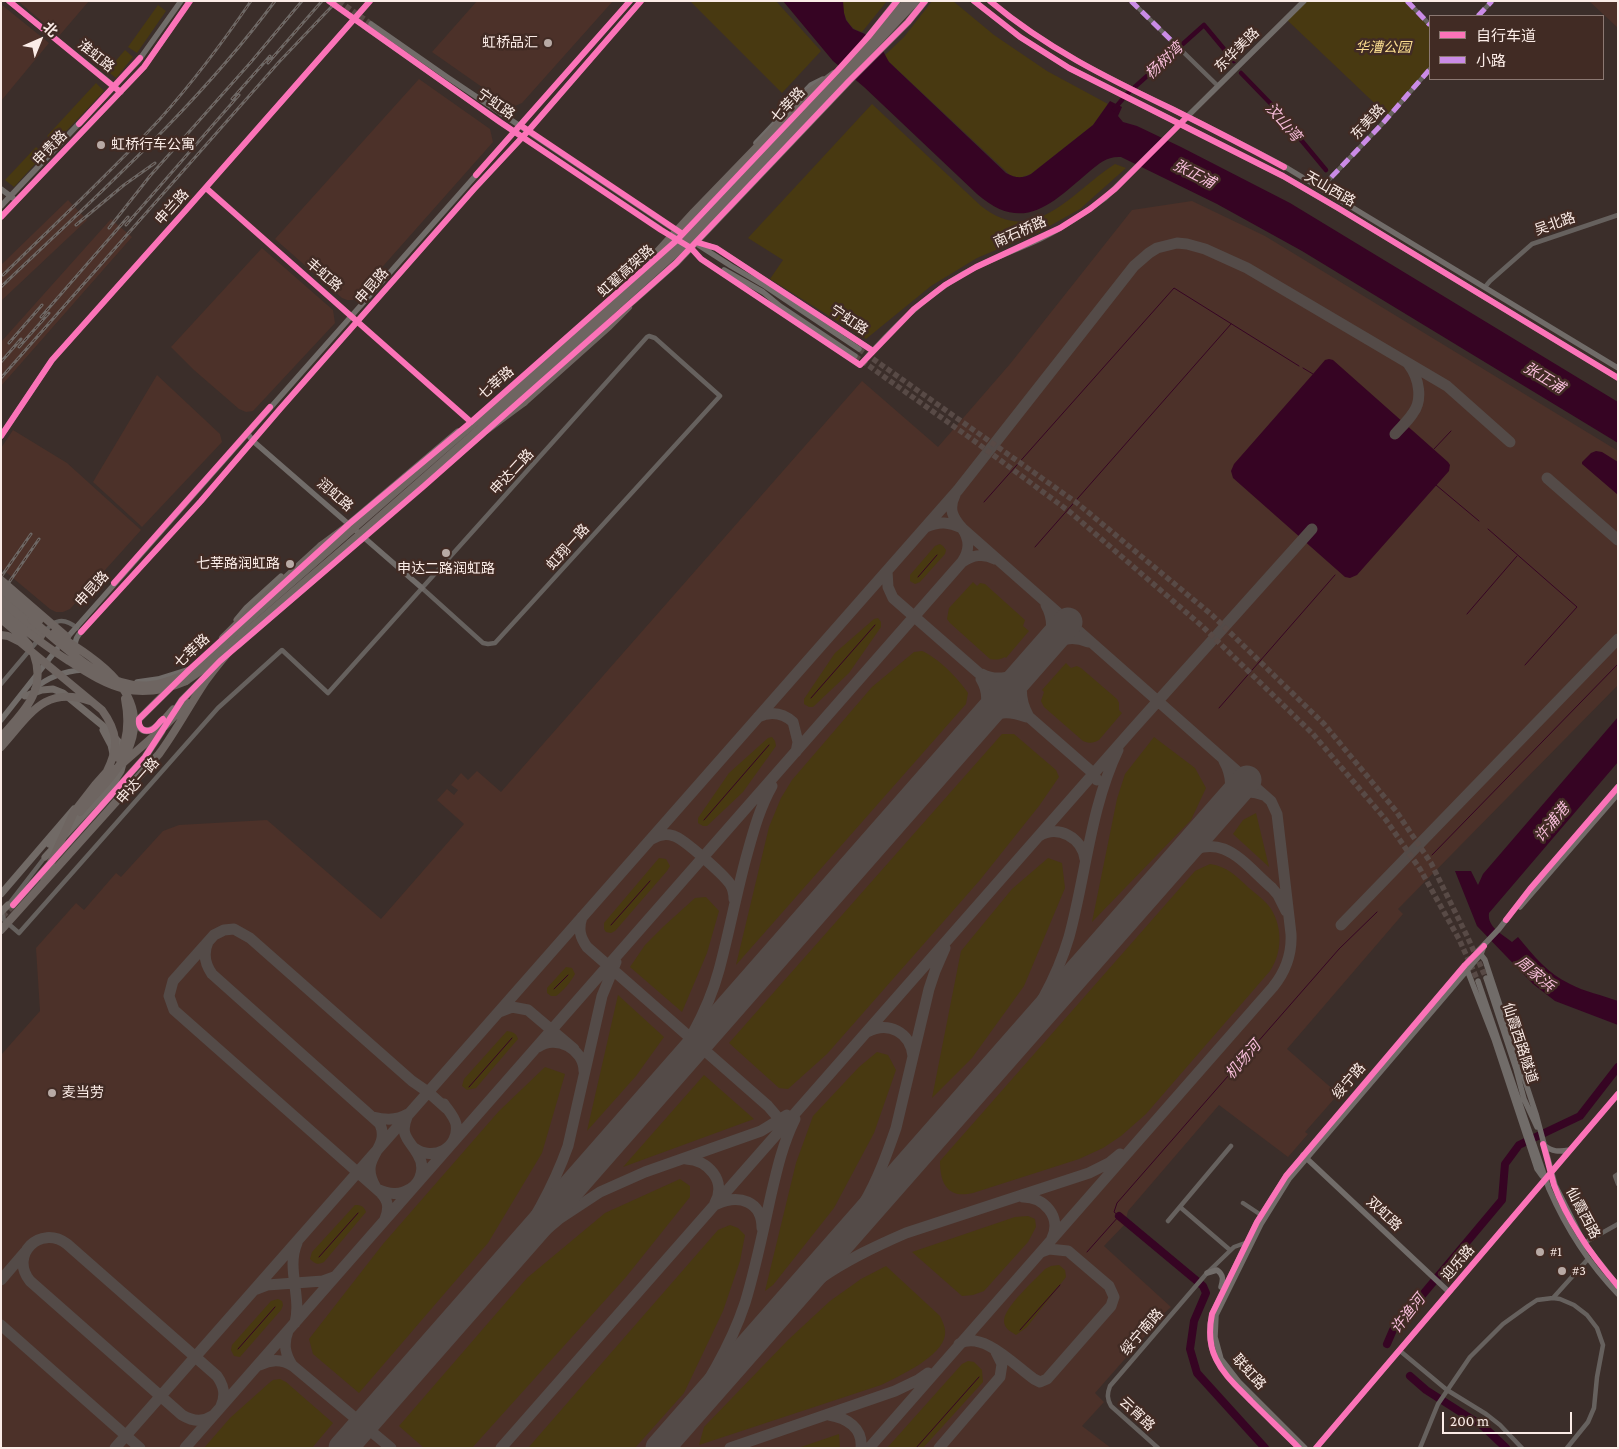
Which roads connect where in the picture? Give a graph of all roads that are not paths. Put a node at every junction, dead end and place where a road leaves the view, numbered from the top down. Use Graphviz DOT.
graph roads {
  1 [pos="9,1"];
  2 [pos="181,1"];
  3 [pos="190,1"];
  4 [pos="370,1"];
  5 [pos="630,1"];
  6 [pos="641,1"];
  7 [pos="897,1"];
  8 [pos="907,1"];
  9 [pos="916,1"];
  10 [pos="925,1"];
  11 [pos="974,1"];
  12 [pos="990,1"];
  13 [pos="1131,1"];
  14 [pos="1304,1"];
  15 [pos="1407,1"];
  16 [pos="1492,1"];
  17 [pos="1479,15"];
  18 [pos="1429,23"];
  19 [pos="1429,71"];
  20 [pos="836,72"];
  21 [pos="113,86"];
  22 [pos="1218,86"];
  23 [pos="121,92"];
  24 [pos="1187,117"];
  25 [pos="1181,124"];
  26 [pos="520,125"];
  27 [pos="528,130"];
  28 [pos="514,131"];
  29 [pos="522,137"];
  30 [pos="1,188"];
  31 [pos="206,188"];
  32 [pos="1321,188"];
  33 [pos="14,198"];
  34 [pos="3,208"];
  35 [pos="1618,215"];
  36 [pos="1,217"];
  37 [pos="676,230"];
  38 [pos="683,234"];
  39 [pos="677,240"];
  40 [pos="693,245"];
  41 [pos="750,283"];
  42 [pos="1485,287"];
  43 [pos="622,291"];
  44 [pos="628,306"];
  45 [pos="771,306"];
  46 [pos="351,316"];
  47 [pos="358,321"];
  48 [pos="1560,333"];
  49 [pos="1555,340"];
  50 [pos="859,349"];
  51 [pos="872,351"];
  52 [pos="855,356"];
  53 [pos="860,364"];
  54 [pos="1618,368"];
  55 [pos="1618,378"];
  56 [pos="720,396"];
  57 [pos="471,422"];
  58 [pos="483,433"];
  59 [pos="1,436"];
  60 [pos="245,436"];
  61 [pos="253,441"];
  62 [pos="455,450"];
  63 [pos="386,498"];
  64 [pos="350,524"];
  65 [pos="364,537"];
  66 [pos="1,580"];
  67 [pos="422,588"];
  68 [pos="1,589"];
  69 [pos="1,595"];
  70 [pos="1,604"];
  71 [pos="1,611"];
  72 [pos="1,619"];
  73 [pos="75,627"];
  74 [pos="81,632"];
  75 [pos="244,634"];
  76 [pos="1,635"];
  77 [pos="221,640"];
  78 [pos="79,648"];
  79 [pos="282,650"];
  80 [pos="79,668"];
  81 [pos="190,669"];
  82 [pos="101,675"];
  83 [pos="1,684"];
  84 [pos="204,684"];
  85 [pos="124,692"];
  86 [pos="25,696"];
  87 [pos="182,700"];
  88 [pos="94,703"];
  89 [pos="2,719"];
  90 [pos="95,720"];
  91 [pos="1,737"];
  92 [pos="1,747"];
  93 [pos="117,768"];
  94 [pos="104,775"];
  95 [pos="1618,787"];
  96 [pos="1618,794"];
  97 [pos="80,812"];
  98 [pos="57,837"];
  99 [pos="34,857"];
  100 [pos="45,857"];
  101 [pos="37,890"];
  102 [pos="1,894"];
  103 [pos="11,905"];
  104 [pos="2,913"];
  105 [pos="1506,920"];
  106 [pos="3,928"];
  107 [pos="1479,952"];
  108 [pos="1466,967"];
  109 [pos="1486,978"];
  110 [pos="1478,981"];
  111 [pos="1523,1073"];
  112 [pos="1618,1094"];
  113 [pos="1528,1109"];
  114 [pos="1534,1115"];
  115 [pos="1522,1119"];
  116 [pos="1543,1144"];
  117 [pos="1231,1146"];
  118 [pos="1532,1148"];
  119 [pos="1570,1150"];
  120 [pos="1304,1156"];
  121 [pos="1537,1169"];
  122 [pos="1551,1172"];
  123 [pos="1618,1174"];
  124 [pos="1545,1180"];
  125 [pos="1618,1184"];
  126 [pos="1539,1187"];
  127 [pos="1243,1203"];
  128 [pos="1180,1207"];
  129 [pos="1261,1215"];
  130 [pos="1168,1221"];
  131 [pos="1618,1224"];
  132 [pos="1249,1242"];
  133 [pos="1584,1243"];
  134 [pos="1230,1250"];
  135 [pos="1588,1259"];
  136 [pos="1207,1273"];
  137 [pos="1618,1286"];
  138 [pos="1449,1292"];
  139 [pos="1618,1294"];
  140 [pos="1553,1298"];
  141 [pos="1216,1303"];
  142 [pos="1399,1350"];
  143 [pos="1446,1391"];
  144 [pos="1107,1393"];
  145 [pos="1158,1448"];
  146 [pos="1299,1448"];
  147 [pos="1305,1448"];
  148 [pos="1316,1448"];
  149 [pos="1420,1448"];
  150 [pos="1522,1448"];
  151 [pos="1567,1448"];
  1 -- 21 [label="main road, 淮虹路"];
  2 -- 21 [label="main road, 申贵路"];
  3 -- 23 [label="main road, 申贵路"];
  4 -- 31 [label="main road, 申兰路"];
  5 -- 26 [label="main road, 申昆路"];
  6 -- 27 [label="main road, 申昆路"];
  7 -- 20 [label="main road, 七莘路, bridge"];
  8 -- 43 [label="highway, 虹翟高架路, bridge"];
  9 -- 62 [label="highway, 虹翟高架路, bridge"];
  10 -- 40 [label="main road, 七莘路"];
  11 -- 25 [label="main road, 天山西路"];
  12 -- 24 [label="main road, 天山西路"];
  13 -- 22 [label="street"];
  14 -- 22 [label="main road, 东华美路"];
  15 -- 18 [label="street"];
  16 -- 17 [label="street"];
  19 -- 32 [label="street, 东美路"];
  20 -- 37 [label="main road"];
  20 -- 38 [label="main road, 七莘路"];
  20 -- 43 [label="highway, bridge"];
  21 -- 23 [label="main road, 淮虹路"];
  21 -- 33 [label="main road, 申贵路"];
  22 -- 24 [label="main road, 东华美路"];
  23 -- 33 [label="main road, 申贵路"];
  24 -- 25 [label="main road, 南石桥路"];
  24 -- 32 [label="main road, 天山西路"];
  25 -- 49 [label="main road, 天山西路"];
  25 -- 51 [label="main road, 南石桥路"];
  26 -- 27 [label="main road, 宁虹路"];
  26 -- 28 [label="main road, 申昆路"];
  26 -- 28 [label="main road, 宁虹路"];
  27 -- 29 [label="main road, 申昆路"];
  27 -- 37 [label="main road, 宁虹路"];
  28 -- 29 [label="main road, 宁虹路"];
  28 -- 46 [label="main road, 申昆路"];
  29 -- 39 [label="main road, 宁虹路"];
  29 -- 47 [label="main road, 申昆路"];
  30 -- 33 [label="main road"];
  31 -- 46 [label="street, 丰虹路"];
  31 -- 59 [label="main road, 申兰路"];
  32 -- 42 [label="main road, 天山西路"];
  33 -- 34 [label="main road, 申贵路"];
  34 -- 36 [label="main road, 申贵路"];
  35 -- 42 [label="street, 吴北路"];
  37 -- 38 [label="main road, 宁虹路"];
  38 -- 39 [label="main road, 七莘路"];
  38 -- 40 [label="main road, 宁虹路"];
  39 -- 40 [label="main road, 宁虹路"];
  39 -- 57 [label="main road, 七莘路"];
  40 -- 41 [label="main road, 宁虹路"];
  40 -- 44 [label="main road, 七莘路"];
  40 -- 45 [label="main road, 宁虹路"];
  40 -- 50 [label="main road, 宁虹路"];
  40 -- 51 [label="main road, 宁虹路"];
  41 -- 45 [label="main road"];
  41 -- 52 [label="main road, 宁虹路"];
  42 -- 48 [label="main road, 天山西路"];
  43 -- 63 [label="highway, 虹翟高架路, bridge"];
  44 -- 58 [label="main road, 七莘路"];
  44 -- 62 [label="highway, bridge"];
  45 -- 53 [label="main road, 宁虹路"];
  46 -- 47 [label="street, 丰虹路"];
  46 -- 60 [label="main road, 申昆路"];
  47 -- 57 [label="street, 丰虹路"];
  47 -- 61 [label="main road, 申昆路"];
  48 -- 49 [label="main road"];
  48 -- 54 [label="main road, 天山西路"];
  49 -- 55 [label="main road, 天山西路"];
  51 -- 53 [label="main road, 南石桥路"];
  56 -- 67 [label="street, 虹翔一路"];
  56 -- 67 [label="street, 申达二路"];
  57 -- 58 [label="main road"];
  57 -- 64 [label="main road, 七莘路"];
  58 -- 65 [label="main road, 七莘路"];
  60 -- 61 [label="main road, 润虹路"];
  60 -- 73 [label="main road, 申昆路"];
  61 -- 64 [label="main road, 润虹路"];
  61 -- 74 [label="main road, 申昆路"];
  62 -- 75 [label="highway, 虹翟高架路, bridge"];
  63 -- 69 [label="highway, bridge"];
  63 -- 77 [label="highway, bridge"];
  64 -- 65 [label="main road, 润虹路"];
  64 -- 77 [label="main road, 七莘路"];
  65 -- 67 [label="main road, 润虹路"];
  65 -- 87 [label="main road, 七莘路"];
  66 -- 78 [label="highway, bridge"];
  67 -- 79 [label="street, 申达二路"];
  68 -- 78 [label="highway, bridge"];
  70 -- 80 [label="highway, bridge"];
  71 -- 80 [label="highway, bridge"];
  72 -- 91 [label="highway, bridge"];
  73 -- 74 [label="street"];
  73 -- 83 [label="street"];
  73 -- 89 [label="main road, 申昆路"];
  74 -- 82 [label="main road"];
  75 -- 80 [label="highway, bridge"];
  75 -- 84 [label="highway, bridge"];
  76 -- 88 [label="highway, bridge"];
  77 -- 81 [label="main road, 七莘路"];
  78 -- 85 [label="highway, bridge"];
  79 -- 106 [label="street, 申达一路"];
  81 -- 82 [label="main road"];
  81 -- 87 [label="main road, 七莘路"];
  82 -- 86 [label="main road"];
  84 -- 93 [label="highway, bridge"];
  84 -- 101 [label="highway, bridge"];
  85 -- 93 [label="highway, bridge"];
  85 -- 94 [label="highway, bridge"];
  86 -- 89 [label="main road"];
  86 -- 90 [label="main road"];
  87 -- 103 [label="main road, 七莘路"];
  88 -- 92 [label="highway, bridge"];
  88 -- 94 [label="highway, bridge"];
  90 -- 99 [label="main road"];
  90 -- 100 [label="main road"];
  93 -- 97 [label="highway, bridge"];
  94 -- 101 [label="highway, bridge"];
  95 -- 105 [label="main road, 绥宁路"];
  96 -- 105 [label="main road, 绥宁路"];
  97 -- 98 [label="main road"];
  98 -- 99 [label="main road"];
  98 -- 100 [label="main road"];
  99 -- 102 [label="main road"];
  100 -- 103 [label="street"];
  101 -- 106 [label="highway, bridge"];
  103 -- 104 [label="main road, 七莘路"];
  104 -- 106 [label="street"];
  105 -- 107 [label="main road, 绥宁路"];
  107 -- 108 [label="main road, 绥宁路"];
  107 -- 111 [label="main road"];
  108 -- 115 [label="main road"];
  108 -- 120 [label="main road, 绥宁路"];
  109 -- 113 [label="main road, 仙霞西路隧道"];
  110 -- 115 [label="main road, 仙霞西路隧道"];
  111 -- 113 [label="main road"];
  111 -- 114 [label="main road"];
  112 -- 119 [label="main road, 迎乐路"];
  113 -- 114 [label="main road, 仙霞西路隧道"];
  114 -- 116 [label="main road, 仙霞西路"];
  115 -- 118 [label="main road"];
  116 -- 119 [label="main road"];
  116 -- 122 [label="main road, 仙霞西路"];
  117 -- 128 [label="street"];
  118 -- 121 [label="main road, 仙霞西路"];
  118 -- 124 [label="main road, 仙霞西路"];
  119 -- 122 [label="main road, 迎乐路"];
  120 -- 129 [label="main road, 绥宁路"];
  120 -- 132 [label="main road, 绥宁路"];
  120 -- 138 [label="main road, 双虹路"];
  121 -- 124 [label="main road, 仙霞西路"];
  121 -- 126 [label="main road"];
  122 -- 124 [label="main road, 迎乐路"];
  122 -- 133 [label="main road, 仙霞西路"];
  123 -- 125 [label="street"];
  124 -- 126 [label="main road, 迎乐路"];
  124 -- 135 [label="main road, 仙霞西路"];
  126 -- 138 [label="main road, 迎乐路"];
  127 -- 129 [label="street"];
  128 -- 130 [label="street"];
  128 -- 134 [label="street"];
  129 -- 132 [label="main road, 绥宁路"];
  131 -- 133 [label="street"];
  132 -- 134 [label="street, 绥宁南路"];
  132 -- 141 [label="main road, 联虹路"];
  132 -- 147 [label="main road, 联虹路"];
  133 -- 137 [label="main road, 仙霞西路"];
  134 -- 136 [label="street, 绥宁南路"];
  135 -- 139 [label="main road, 仙霞西路"];
  135 -- 140 [label="street"];
  136 -- 141 [label="main road"];
  136 -- 144 [label="street, 绥宁南路"];
  138 -- 142 [label="main road, 迎乐路"];
  140 -- 143 [label="street"];
  140 -- 151 [label="street"];
  141 -- 146 [label="main road, 联虹路"];
  142 -- 143 [label="street"];
  142 -- 148 [label="main road, 迎乐路"];
  143 -- 149 [label="street"];
  143 -- 150 [label="street"];
  144 -- 145 [label="street, 云宵路"];
}
